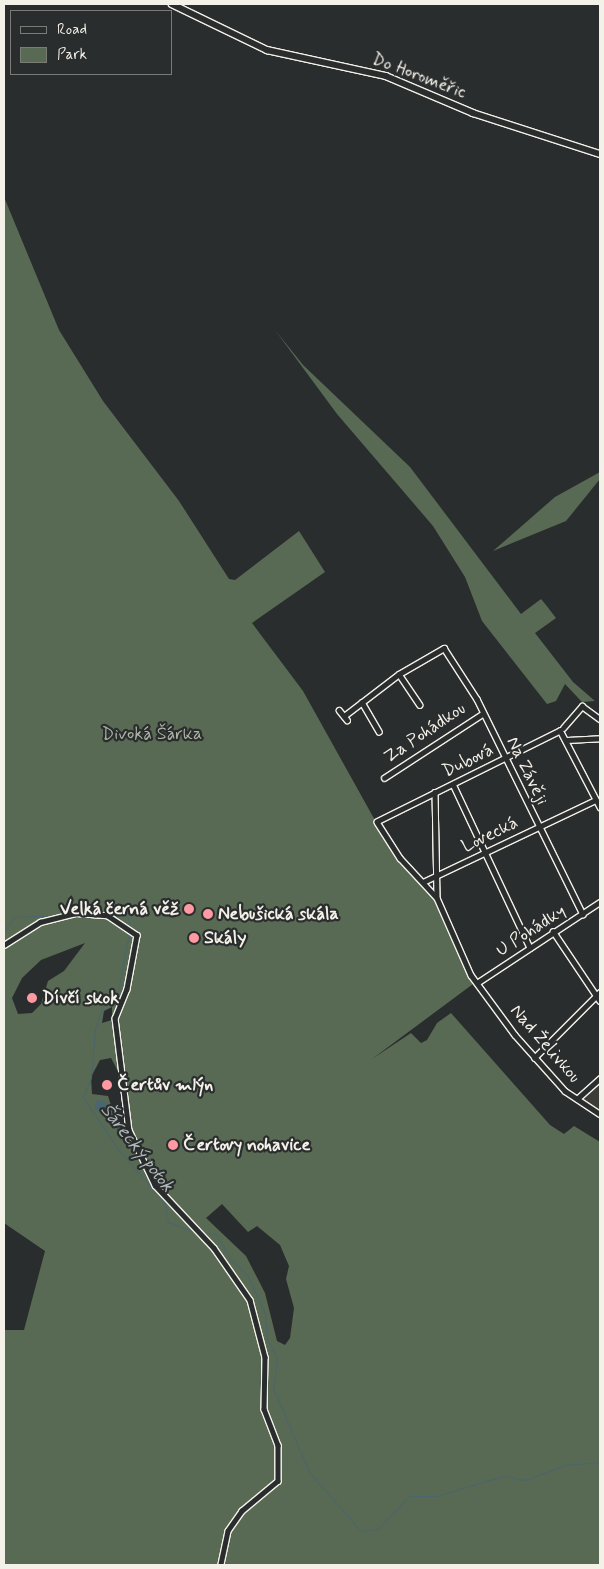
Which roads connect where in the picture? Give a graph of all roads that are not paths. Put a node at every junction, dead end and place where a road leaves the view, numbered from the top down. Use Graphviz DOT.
graph roads {
  1 [pos="172,4"];
  2 [pos="600,154"];
  3 [pos="399,674"];
  4 [pos="362,702"];
  5 [pos="420,705"];
  6 [pos="339,710"];
  7 [pos="482,714"];
  8 [pos="600,720"];
  9 [pos="563,728"];
  10 [pos="379,731"];
  11 [pos="600,738"];
  12 [pos="567,740"];
  13 [pos="506,758"];
  14 [pos="384,778"];
  15 [pos="453,784"];
  16 [pos="435,792"];
  17 [pos="596,800"];
  18 [pos="600,808"];
  19 [pos="539,826"];
  20 [pos="485,853"];
  21 [pos="434,878"];
  22 [pos="423,882"];
  23 [pos="437,898"];
  24 [pos="600,902"];
  25 [pos="583,914"];
  26 [pos="553,931"];
  27 [pos="4,945"];
  28 [pos="530,948"];
  29 [pos="477,983"];
  30 [pos="598,994"];
  31 [pos="600,1000"];
  32 [pos="534,1058"];
  33 [pos="600,1078"];
  34 [pos="577,1100"];
  35 [pos="600,1114"];
  36 [pos="221,1565"];
  1 -- 2 [label="street, Do Horoměřic"];
  3 -- 4 [label="street"];
  3 -- 5 [label="street"];
  3 -- 7 [label="street, Na Závěji"];
  4 -- 6 [label="street"];
  4 -- 10 [label="street"];
  7 -- 13 [label="street, Na Závěji"];
  7 -- 14 [label="street, Za Pohádkou"];
  8 -- 9 [label="street"];
  11 -- 12 [label="street"];
  12 -- 13 [label="street, Dubová"];
  12 -- 17 [label="street"];
  13 -- 15 [label="street, Dubová"];
  13 -- 19 [label="street, Na Závěji"];
  15 -- 16 [label="street, Dubová"];
  15 -- 20 [label="street"];
  16 -- 21 [label="street"];
  16 -- 22 [label="street, Dubová"];
  17 -- 18 [label="street"];
  17 -- 19 [label="street, Lovecká"];
  19 -- 20 [label="street, Lovecká"];
  19 -- 25 [label="street, Na Závěji"];
  20 -- 21 [label="street, Lovecká"];
  20 -- 28 [label="street"];
  21 -- 22 [label="street, Lovecká"];
  21 -- 23 [label="street"];
  22 -- 23 [label="street"];
  23 -- 29 [label="street, Nad Želivkou"];
  24 -- 25 [label="street, U Pohádky"];
  25 -- 26 [label="street, U Pohádky"];
  26 -- 28 [label="street, U Pohádky"];
  26 -- 30 [label="street"];
  27 -- 36 [label="street"];
  28 -- 29 [label="street, U Pohádky"];
  29 -- 32 [label="street, Nad Želivkou"];
  30 -- 31 [label="street"];
  30 -- 32 [label="street"];
  32 -- 34 [label="street, Nad Želivkou"];
  33 -- 34 [label="street"];
  34 -- 35 [label="street, Nad Želivkou"];
}
